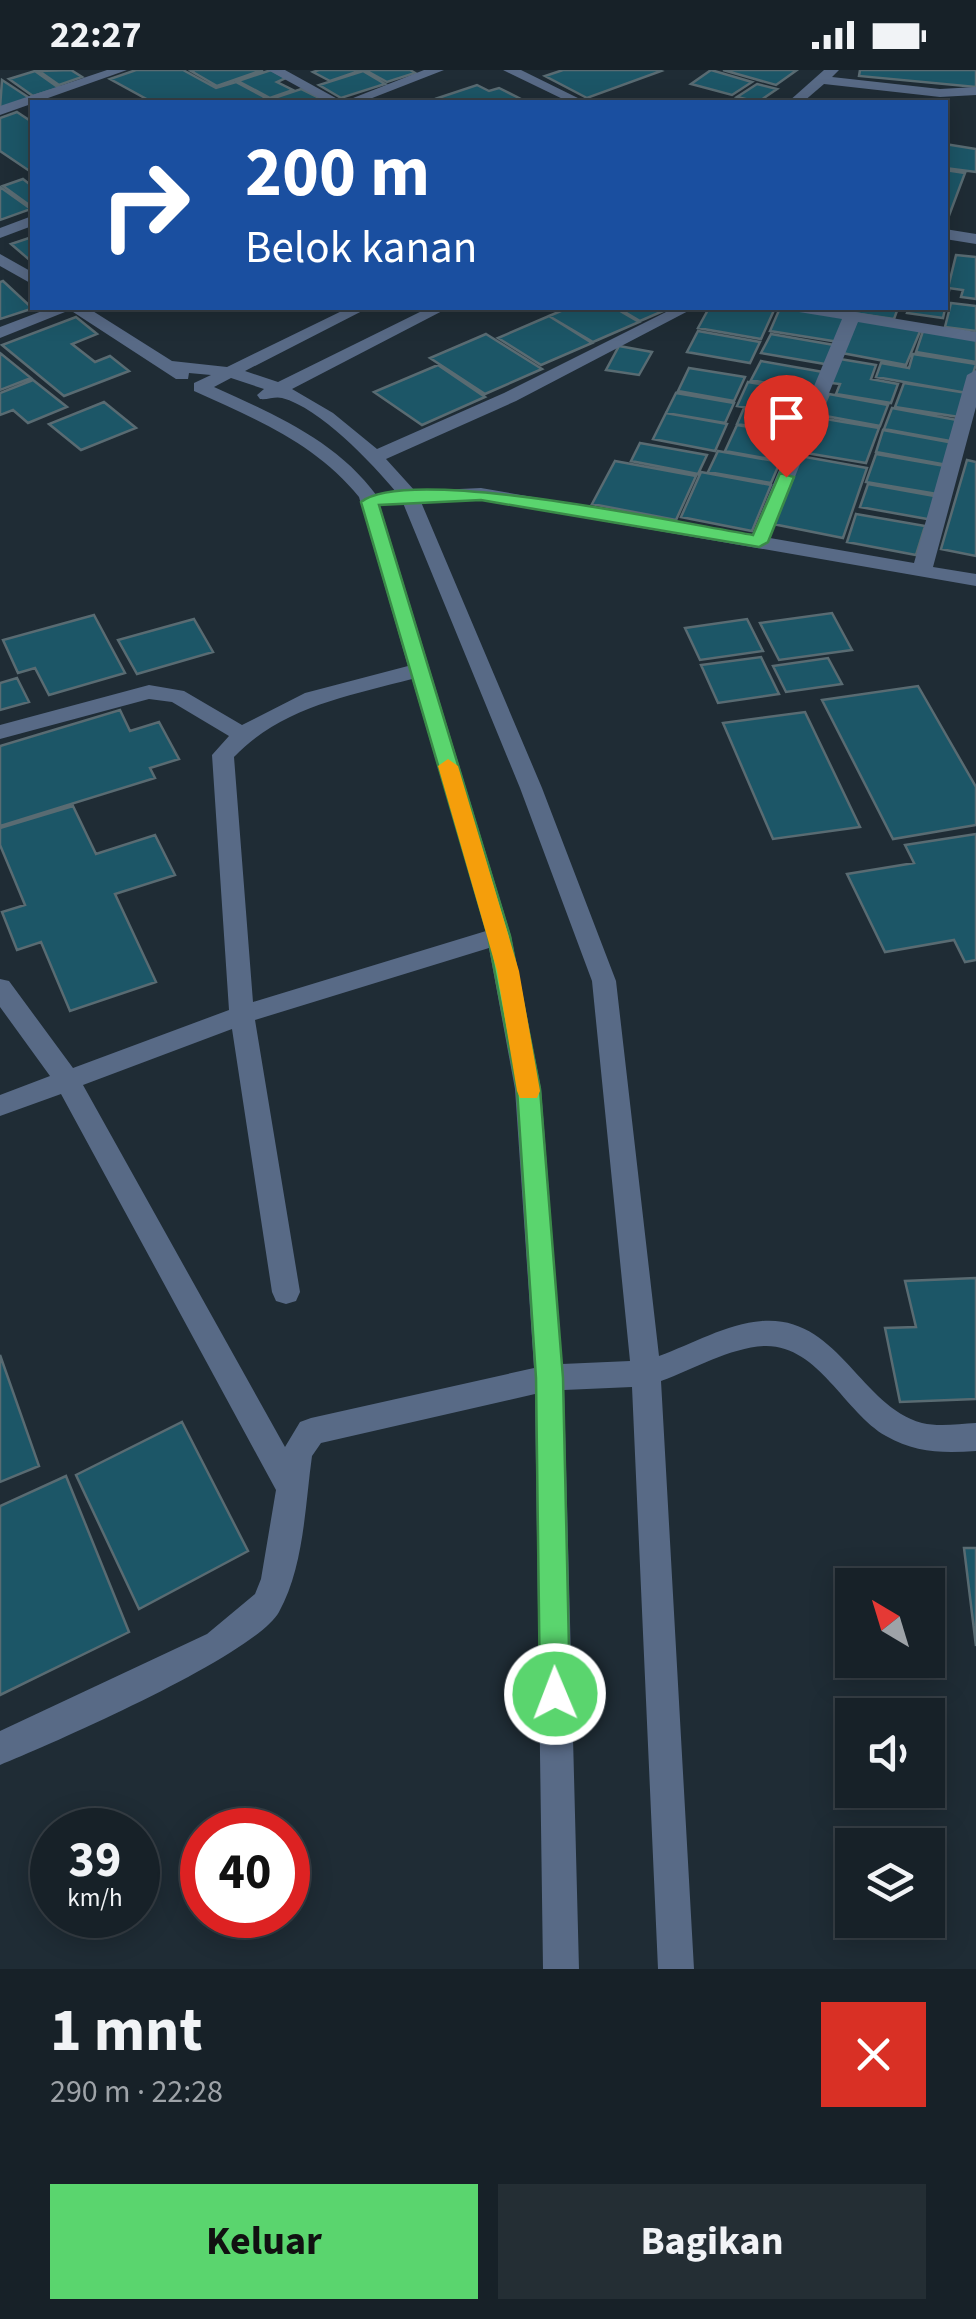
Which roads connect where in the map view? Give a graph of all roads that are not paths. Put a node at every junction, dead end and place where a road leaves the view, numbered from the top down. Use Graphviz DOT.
graph roads {
  1 [pos="120,70"];
  2 [pos="275,70"];
  3 [pos="437,70"];
  4 [pos="510,70"];
  5 [pos="827,75"];
  6 [pos="976,91"];
  7 [pos="30,100"];
  8 [pos="31,100"];
  9 [pos="332,100"];
  10 [pos="355,100"];
  11 [pos="574,100"];
  12 [pos="797,100"];
  13 [pos="16,105"];
  14 [pos="0,110"];
  15 [pos="30,113"];
  16 [pos="30,222"];
  17 [pos="0,233"];
  18 [pos="948,234"];
  19 [pos="976,239"];
  20 [pos="0,258"];
  21 [pos="30,278"];
  22 [pos="58,310"];
  23 [pos="81,310"];
  24 [pos="356,310"];
  25 [pos="436,310"];
  26 [pos="682,310"];
  27 [pos="817,310"];
  28 [pos="852,316"];
  29 [pos="0,333"];
  30 [pos="976,336"];
  31 [pos="168,366"];
  32 [pos="226,371"];
  33 [pos="976,375"];
  34 [pos="200,387"];
  35 [pos="277,389"];
  36 [pos="244,407"];
  37 [pos="374,458"];
  38 [pos="410,500"];
  39 [pos="371,506"];
  40 [pos="759,542"];
  41 [pos="922,570"];
  42 [pos="976,580"];
  43 [pos="419,670"];
  44 [pos="0,732"];
  45 [pos="240,734"];
  46 [pos="499,936"];
  47 [pos="0,988"];
  48 [pos="242,1015"];
  49 [pos="68,1080"];
  50 [pos="0,1106"];
  51 [pos="286,1292"];
  52 [pos="646,1372"];
  53 [pos="549,1378"];
  54 [pos="976,1438"];
  55 [pos="292,1489"];
  56 [pos="0,1748"];
  57 [pos="561,1969"];
  58 [pos="676,1969"];
  1 -- 8 [label="street"];
  2 -- 9 [label="street"];
  3 -- 10 [label="street"];
  4 -- 11 [label="street"];
  5 -- 6 [label="street"];
  5 -- 12 [label="street"];
  7 -- 13 [label="street"];
  13 -- 14 [label="street"];
  13 -- 15 [label="street"];
  16 -- 17 [label="street"];
  18 -- 19 [label="street"];
  20 -- 21 [label="street"];
  22 -- 29 [label="street"];
  23 -- 31 [label="street"];
  24 -- 32 [label="street"];
  25 -- 35 [label="street"];
  26 -- 37 [label="street"];
  27 -- 28 [label="street"];
  28 -- 30 [label="street"];
  28 -- 40 [label="street"];
  31 -- 32 [label="street"];
  31 -- 34 [label="street"];
  32 -- 34 [label="street"];
  32 -- 35 [label="street"];
  33 -- 41 [label="street"];
  34 -- 36 [label="street"];
  35 -- 36 [label="street"];
  35 -- 37 [label="street"];
  36 -- 39 [label="street"];
  37 -- 38 [label="street"];
  38 -- 39 [label="street"];
  38 -- 40 [label="street"];
  38 -- 52 [label="street"];
  39 -- 43 [label="street"];
  40 -- 41 [label="street"];
  41 -- 42 [label="street"];
  43 -- 45 [label="street"];
  43 -- 46 [label="street"];
  44 -- 45 [label="street"];
  45 -- 48 [label="street"];
  46 -- 48 [label="street"];
  46 -- 53 [label="street"];
  47 -- 49 [label="street"];
  48 -- 49 [label="street"];
  48 -- 51 [label="street"];
  49 -- 50 [label="street"];
  49 -- 55 [label="street"];
  52 -- 53 [label="street"];
  52 -- 54 [label="street"];
  52 -- 58 [label="street"];
  53 -- 55 [label="street"];
  53 -- 57 [label="street"];
  55 -- 56 [label="street"];
}
